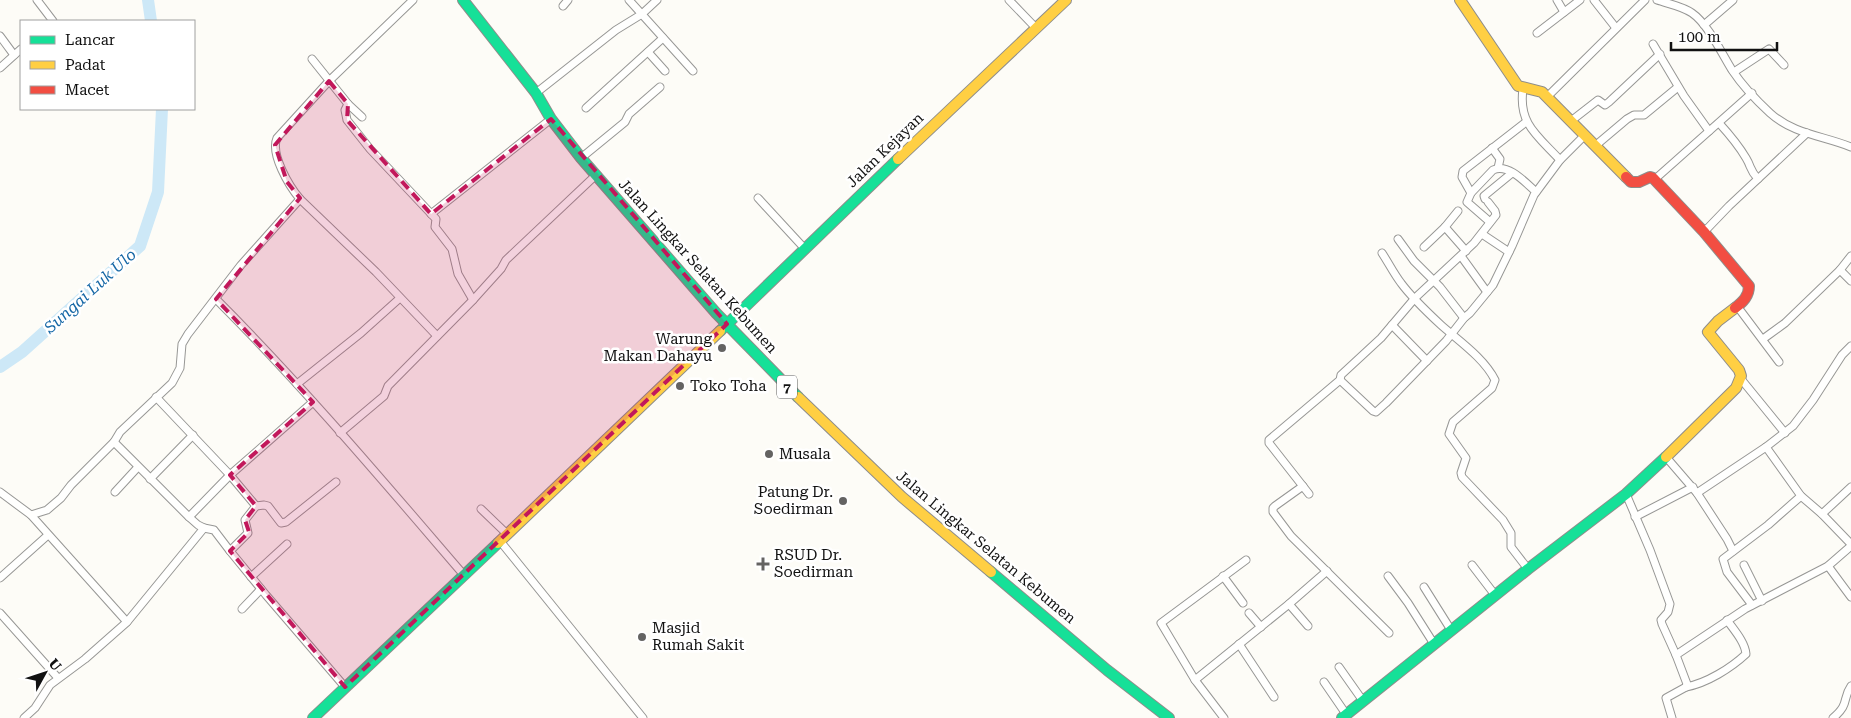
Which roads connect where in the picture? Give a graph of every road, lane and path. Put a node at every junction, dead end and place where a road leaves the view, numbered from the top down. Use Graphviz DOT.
graph roads {
  1 [pos="37,0"];
  2 [pos="414,0"];
  3 [pos="463,0"];
  4 [pos="629,0"];
  5 [pos="657,0"];
  6 [pos="1009,0"];
  7 [pos="1066,0"];
  8 [pos="1460,0"];
  9 [pos="1556,0"];
  10 [pos="1580,0"];
  11 [pos="1594,0"];
  12 [pos="1645,0"];
  13 [pos="1656,0"];
  14 [pos="1733,0"];
  15 [pos="1564,12"];
  16 [pos="642,14"];
  17 [pos="51,20"];
  18 [pos="1704,25"];
  19 [pos="1035,27"];
  20 [pos="1616,28"];
  21 [pos="1537,33"];
  22 [pos="0,36"];
  23 [pos="663,38"];
  24 [pos="1654,44"];
  25 [pos="20,50"];
  26 [pos="648,52"];
  27 [pos="1660,54"];
  28 [pos="14,55"];
  29 [pos="312,59"];
  30 [pos="1784,65"];
  31 [pos="0,68"];
  32 [pos="664,71"];
  33 [pos="693,71"];
  34 [pos="1734,72"];
  35 [pos="329,81"];
  36 [pos="660,87"];
  37 [pos="1678,87"];
  38 [pos="1523,89"];
  39 [pos="536,93"];
  40 [pos="1752,93"];
  41 [pos="1547,97"];
  42 [pos="348,104"];
  43 [pos="586,108"];
  44 [pos="362,117"];
  45 [pos="551,119"];
  46 [pos="1571,121"];
  47 [pos="1526,122"];
  48 [pos="1719,123"];
  49 [pos="1709,131"];
  50 [pos="1807,134"];
  51 [pos="1584,135"];
  52 [pos="1595,146"];
  53 [pos="1851,147"];
  54 [pos="1492,148"];
  55 [pos="581,158"];
  56 [pos="1560,160"];
  57 [pos="1498,168"];
  58 [pos="1512,173"];
  59 [pos="596,175"];
  60 [pos="1484,177"];
  61 [pos="1758,178"];
  62 [pos="1654,180"];
  63 [pos="1494,188"];
  64 [pos="1536,192"];
  65 [pos="1471,193"];
  66 [pos="758,198"];
  67 [pos="300,199"];
  68 [pos="1458,211"];
  69 [pos="431,214"];
  70 [pos="1490,222"];
  71 [pos="1445,227"];
  72 [pos="1704,232"];
  73 [pos="1482,234"];
  74 [pos="1398,239"];
  75 [pos="1424,247"];
  76 [pos="805,249"];
  77 [pos="1509,252"];
  78 [pos="1382,253"];
  79 [pos="1463,253"];
  80 [pos="1851,256"];
  81 [pos="1840,270"];
  82 [pos="1433,281"];
  83 [pos="1851,282"];
  84 [pos="1487,292"];
  85 [pos="400,298"];
  86 [pos="1414,298"];
  87 [pos="216,299"];
  88 [pos="473,300"];
  89 [pos="1738,306"];
  90 [pos="1464,318"];
  91 [pos="727,324"];
  92 [pos="1392,325"];
  93 [pos="1452,334"];
  94 [pos="437,336"];
  95 [pos="1763,339"];
  96 [pos="1851,346"];
  97 [pos="1427,361"];
  98 [pos="1779,362"];
  99 [pos="1741,379"];
  100 [pos="1340,380"];
  101 [pos="297,384"];
  102 [pos="156,397"];
  103 [pos="313,402"];
  104 [pos="340,433"];
  105 [pos="1785,433"];
  106 [pos="193,435"];
  107 [pos="114,442"];
  108 [pos="1766,447"];
  109 [pos="1666,457"];
  110 [pos="138,467"];
  111 [pos="230,475"];
  112 [pos="150,479"];
  113 [pos="336,482"];
  114 [pos="1302,486"];
  115 [pos="1851,487"];
  116 [pos="1695,490"];
  117 [pos="0,492"];
  118 [pos="115,492"];
  119 [pos="1309,494"];
  120 [pos="1626,494"];
  121 [pos="1801,496"];
  122 [pos="253,502"];
  123 [pos="481,508"];
  124 [pos="1822,514"];
  125 [pos="31,515"];
  126 [pos="189,517"];
  127 [pos="1635,517"];
  128 [pos="204,528"];
  129 [pos="48,535"];
  130 [pos="503,538"];
  131 [pos="287,544"];
  132 [pos="1851,545"];
  133 [pos="230,551"];
  134 [pos="1733,551"];
  135 [pos="1246,560"];
  136 [pos="1472,565"];
  137 [pos="1744,565"];
  138 [pos="1828,566"];
  139 [pos="1528,569"];
  140 [pos="1327,571"];
  141 [pos="463,574"];
  142 [pos="1223,576"];
  143 [pos="1388,576"];
  144 [pos="251,577"];
  145 [pos="0,578"];
  146 [pos="1424,587"];
  147 [pos="260,589"];
  148 [pos="1495,596"];
  149 [pos="1851,597"];
  150 [pos="1762,601"];
  151 [pos="1243,603"];
  152 [pos="1289,604"];
  153 [pos="1752,605"];
  154 [pos="242,609"];
  155 [pos="0,613"];
  156 [pos="1249,613"];
  157 [pos="1727,620"];
  158 [pos="127,622"];
  159 [pos="1261,626"];
  160 [pos="1308,626"];
  161 [pos="1451,630"];
  162 [pos="1389,633"];
  163 [pos="1239,644"];
  164 [pos="1434,644"];
  165 [pos="1676,655"];
  166 [pos="1340,667"];
  167 [pos="58,678"];
  168 [pos="1195,680"];
  169 [pos="1324,682"];
  170 [pos="1851,686"];
  171 [pos="345,687"];
  172 [pos="1686,687"];
  173 [pos="1274,697"];
  174 [pos="1363,701"];
  175 [pos="1344,716"];
  176 [pos="24,718"];
  177 [pos="313,718"];
  178 [pos="643,718"];
  179 [pos="1170,718"];
  180 [pos="1224,718"];
  181 [pos="1672,718"];
  182 [pos="1833,718"];
  1 -- 17 [label="street"];
  2 -- 35 [label="street"];
  3 -- 39 [label="main road, Jalan Lingkar Selatan Kebumen / 7"];
  4 -- 16 [label="street"];
  5 -- 16 [label="street"];
  6 -- 19 [label="street"];
  7 -- 19 [label="main road, Jalan Kejayan"];
  8 -- 38 [label="main road"];
  9 -- 15 [label="street"];
  10 -- 15 [label="street"];
  11 -- 20 [label="street"];
  12 -- 20 [label="street"];
  13 -- 18 [label="street"];
  14 -- 18 [label="street"];
  15 -- 21 [label="street"];
  16 -- 23 [label="street"];
  16 -- 39 [label="street"];
  18 -- 34 [label="street"];
  19 -- 76 [label="main road, Jalan Kejayan"];
  20 -- 41 [label="street"];
  22 -- 28 [label="street"];
  23 -- 26 [label="street"];
  23 -- 33 [label="street"];
  24 -- 27 [label="street"];
  25 -- 28 [label="street"];
  26 -- 32 [label="street"];
  26 -- 43 [label="street"];
  27 -- 37 [label="street"];
  27 -- 46 [label="street"];
  28 -- 31 [label="street"];
  29 -- 35 [label="street"];
  30 -- 34 [label="street"];
  34 -- 40 [label="street"];
  35 -- 42 [label="street"];
  35 -- 67 [label="street"];
  36 -- 55 [label="street"];
  37 -- 49 [label="street"];
  37 -- 52 [label="street"];
  38 -- 41 [label="main road"];
  38 -- 47 [label="street"];
  39 -- 45 [label="main road, Jalan Lingkar Selatan Kebumen / 7"];
  40 -- 48 [label="street"];
  40 -- 50 [label="street"];
  41 -- 46 [label="main road"];
  42 -- 44 [label="street"];
  42 -- 69 [label="street"];
  45 -- 55 [label="main road, Jalan Lingkar Selatan Kebumen / 7"];
  45 -- 69 [label="street"];
  46 -- 51 [label="main road"];
  47 -- 54 [label="street"];
  47 -- 56 [label="street"];
  48 -- 49 [label="street"];
  48 -- 61 [label="street"];
  49 -- 62 [label="street"];
  50 -- 53 [label="street"];
  50 -- 61 [label="street"];
  51 -- 52 [label="main road"];
  51 -- 56 [label="street"];
  52 -- 62 [label="main road"];
  54 -- 57 [label="street"];
  54 -- 65 [label="street"];
  55 -- 59 [label="main road, Jalan Lingkar Selatan Kebumen / 7"];
  56 -- 64 [label="street"];
  57 -- 58 [label="street"];
  57 -- 60 [label="street"];
  58 -- 63 [label="street"];
  58 -- 64 [label="street"];
  59 -- 88 [label="street"];
  59 -- 91 [label="main road, Jalan Lingkar Selatan Kebumen / 7"];
  60 -- 63 [label="street"];
  60 -- 65 [label="street"];
  61 -- 72 [label="street"];
  62 -- 72 [label="main road"];
  63 -- 70 [label="street"];
  64 -- 77 [label="street"];
  65 -- 70 [label="street"];
  66 -- 76 [label="street"];
  67 -- 85 [label="street"];
  67 -- 87 [label="street"];
  68 -- 71 [label="street"];
  69 -- 88 [label="street"];
  70 -- 73 [label="street"];
  71 -- 75 [label="street"];
  71 -- 79 [label="street"];
  72 -- 89 [label="main road"];
  73 -- 77 [label="street"];
  73 -- 79 [label="street"];
  74 -- 82 [label="street"];
  76 -- 91 [label="main road, Jalan Kejayan"];
  77 -- 84 [label="street"];
  78 -- 86 [label="street"];
  79 -- 82 [label="street"];
  79 -- 84 [label="street"];
  80 -- 81 [label="street"];
  81 -- 83 [label="street"];
  81 -- 95 [label="street"];
  82 -- 86 [label="street"];
  82 -- 90 [label="street"];
  84 -- 90 [label="street"];
  85 -- 94 [label="street"];
  85 -- 101 [label="street"];
  86 -- 92 [label="street"];
  86 -- 93 [label="street"];
  87 -- 101 [label="street"];
  87 -- 102 [label="street"];
  88 -- 94 [label="street"];
  89 -- 95 [label="street"];
  89 -- 99 [label="main road"];
  90 -- 93 [label="street"];
  91 -- 130 [label="main road, Jalan Kejayan"];
  91 -- 179 [label="main road, Jalan Lingkar Selatan Kebumen / 7"];
  92 -- 97 [label="street"];
  92 -- 100 [label="street"];
  93 -- 97 [label="street"];
  93 -- 139 [label="street"];
  94 -- 104 [label="street"];
  95 -- 98 [label="street"];
  96 -- 105 [label="street"];
  97 -- 100 [label="street"];
  99 -- 105 [label="street"];
  99 -- 109 [label="main road"];
  100 -- 114 [label="street"];
  101 -- 103 [label="street"];
  102 -- 106 [label="street"];
  102 -- 107 [label="street"];
  103 -- 104 [label="street"];
  103 -- 111 [label="street"];
  104 -- 141 [label="street"];
  105 -- 108 [label="street"];
  106 -- 111 [label="street"];
  106 -- 112 [label="street"];
  107 -- 110 [label="street"];
  107 -- 125 [label="street"];
  108 -- 116 [label="street"];
  108 -- 121 [label="street"];
  109 -- 116 [label="street"];
  109 -- 120 [label="main road"];
  110 -- 112 [label="street"];
  110 -- 118 [label="street"];
  111 -- 122 [label="street"];
  111 -- 126 [label="street"];
  112 -- 126 [label="street"];
  113 -- 122 [label="street"];
  114 -- 119 [label="street"];
  114 -- 140 [label="street"];
  115 -- 124 [label="street"];
  116 -- 127 [label="street"];
  116 -- 134 [label="street"];
  117 -- 125 [label="street"];
  120 -- 127 [label="street"];
  120 -- 139 [label="main road"];
  121 -- 124 [label="street"];
  121 -- 134 [label="street"];
  122 -- 133 [label="street"];
  123 -- 130 [label="street"];
  124 -- 132 [label="street"];
  125 -- 129 [label="street"];
  126 -- 128 [label="street"];
  127 -- 165 [label="street"];
  128 -- 133 [label="street"];
  128 -- 158 [label="street"];
  129 -- 145 [label="street"];
  129 -- 158 [label="street"];
  130 -- 141 [label="main road, Jalan Kejayan"];
  130 -- 178 [label="street"];
  131 -- 144 [label="street"];
  132 -- 138 [label="street"];
  133 -- 144 [label="street"];
  134 -- 153 [label="street"];
  135 -- 142 [label="street"];
  136 -- 148 [label="street"];
  137 -- 150 [label="street"];
  138 -- 149 [label="street"];
  138 -- 150 [label="street"];
  139 -- 148 [label="main road"];
  140 -- 152 [label="street"];
  140 -- 162 [label="street"];
  141 -- 171 [label="main road, Jalan Kejayan"];
  142 -- 151 [label="street"];
  142 -- 168 [label="street"];
  143 -- 164 [label="street"];
  144 -- 147 [label="street"];
  146 -- 161 [label="street"];
  147 -- 154 [label="street"];
  147 -- 171 [label="street"];
  148 -- 161 [label="main road"];
  150 -- 153 [label="street"];
  152 -- 159 [label="street"];
  152 -- 160 [label="street"];
  153 -- 157 [label="street"];
  155 -- 167 [label="street"];
  156 -- 159 [label="street"];
  157 -- 165 [label="street"];
  157 -- 172 [label="street"];
  158 -- 167 [label="street"];
  159 -- 163 [label="street"];
  161 -- 164 [label="main road"];
  163 -- 168 [label="street"];
  163 -- 173 [label="street"];
  164 -- 174 [label="main road"];
  165 -- 172 [label="street"];
  166 -- 174 [label="street"];
  167 -- 176 [label="street"];
  168 -- 180 [label="street"];
  169 -- 175 [label="street"];
  170 -- 182 [label="street"];
  171 -- 177 [label="main road, Jalan Kejayan"];
  172 -- 181 [label="street"];
  174 -- 175 [label="main road"];
}
